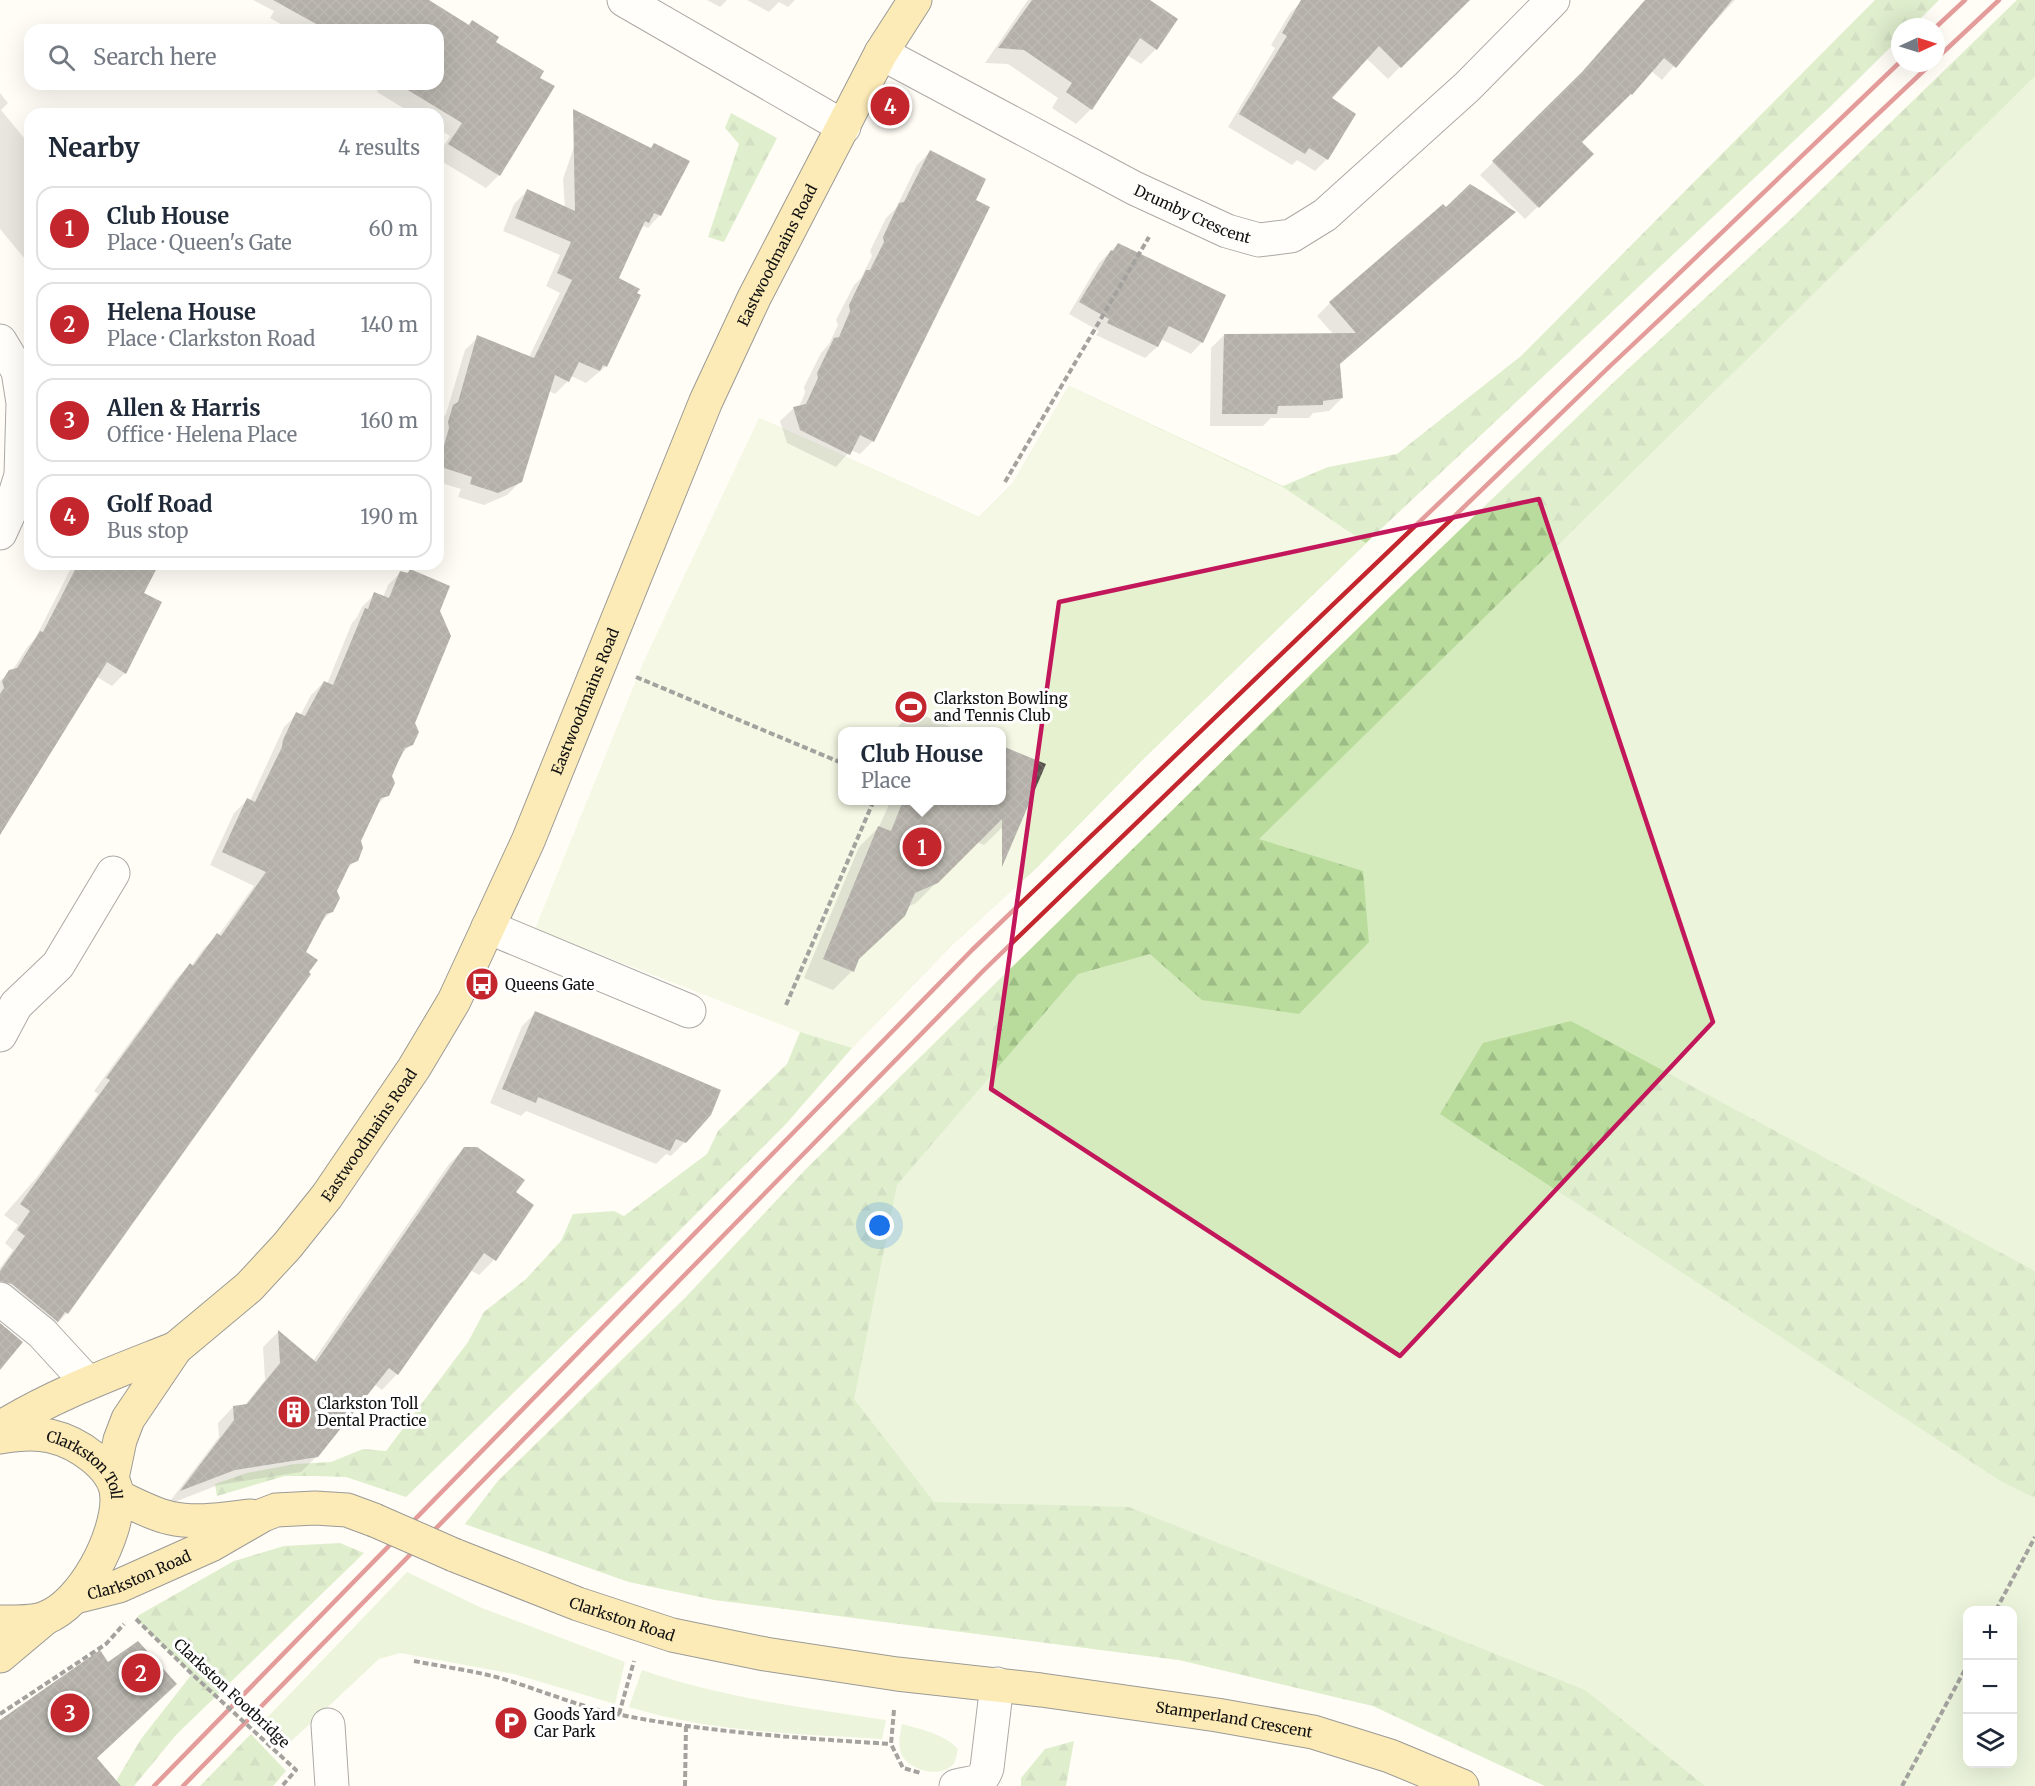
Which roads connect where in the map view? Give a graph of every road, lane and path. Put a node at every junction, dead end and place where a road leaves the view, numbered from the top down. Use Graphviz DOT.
graph roads {
  1 [pos="624,0"];
  2 [pos="915,0"];
  3 [pos="1553,0"];
  4 [pos="881,53"];
  5 [pos="844,127"];
  6 [pos="1169,204"];
  7 [pos="0,340"];
  8 [pos="1005,482"];
  9 [pos="0,533"];
  10 [pos="601,662"];
  11 [pos="838,761"];
  12 [pos="872,805"];
  13 [pos="113,873"];
  14 [pos="488,927"];
  15 [pos="786,1005"];
  16 [pos="689,1011"];
  17 [pos="0,1035"];
  18 [pos="0,1299"];
  19 [pos="176,1348"];
  20 [pos="88,1383"];
  21 [pos="0,1428"];
  22 [pos="0,1437"];
  23 [pos="114,1487"];
  24 [pos="262,1515"];
  25 [pos="2035,1537"];
  26 [pos="75,1597"];
  27 [pos="1999,1606"];
  28 [pos="44,1619"];
  29 [pos="136,1619"];
  30 [pos="0,1622"];
  31 [pos="125,1622"];
  32 [pos="645,1626"];
  33 [pos="0,1656"];
  34 [pos="414,1661"];
  35 [pos="1963,1673"];
  36 [pos="897,1674"];
  37 [pos="998,1684"];
  38 [pos="0,1714"];
  39 [pos="619,1714"];
  40 [pos="327,1725"];
  41 [pos="686,1725"];
  42 [pos="891,1744"];
  43 [pos="925,1774"];
  44 [pos="970,1785"];
  45 [pos="282,1786"];
  46 [pos="332,1786"];
  47 [pos="685,1786"];
  48 [pos="1462,1786"];
  49 [pos="1902,1786"];
  1 -- 5 [label="street"];
  2 -- 4 [label="main road, Eastwoodmains Road"];
  3 -- 6 [label="street, Drumby Crescent"];
  4 -- 5 [label="main road, Eastwoodmains Road"];
  4 -- 6 [label="street, Drumby Crescent"];
  5 -- 10 [label="main road, Eastwoodmains Road"];
  6 -- 8 [label="path"];
  7 -- 9 [label="street"];
  10 -- 11 [label="path"];
  10 -- 14 [label="main road, Eastwoodmains Road"];
  12 -- 15 [label="path"];
  13 -- 17 [label="street"];
  14 -- 16 [label="street"];
  14 -- 19 [label="main road, Eastwoodmains Road"];
  18 -- 20 [label="street"];
  19 -- 20 [label="main road, Eastwoodmains Road"];
  19 -- 23 [label="main road, Eastwoodmains Road"];
  20 -- 21 [label="main road, Eastwoodmains Road"];
  22 -- 23 [label="main road, Clarkston Toll"];
  23 -- 24 [label="main road, Clarkston Road"];
  23 -- 26 [label="main road, Clarkston Toll"];
  24 -- 26 [label="main road, Clarkston Road"];
  24 -- 32 [label="main road, Clarkston Road, bridge"];
  25 -- 27 [label="path"];
  26 -- 28 [label="main road, Clarkston Toll"];
  28 -- 30 [label="main road, Clarkston Toll"];
  28 -- 33 [label="main road"];
  29 -- 45 [label="path, Clarkston Footbridge, bridge"];
  31 -- 38 [label="path"];
  32 -- 36 [label="main road, Clarkston Road"];
  32 -- 39 [label="path"];
  34 -- 39 [label="path"];
  35 -- 49 [label="path"];
  36 -- 37 [label="main road, Clarkston Road"];
  36 -- 42 [label="path"];
  37 -- 44 [label="street"];
  37 -- 48 [label="main road, Stamperland Crescent"];
  39 -- 41 [label="path"];
  40 -- 46 [label="street"];
  41 -- 42 [label="path"];
  41 -- 47 [label="path"];
  42 -- 43 [label="path"];
}
